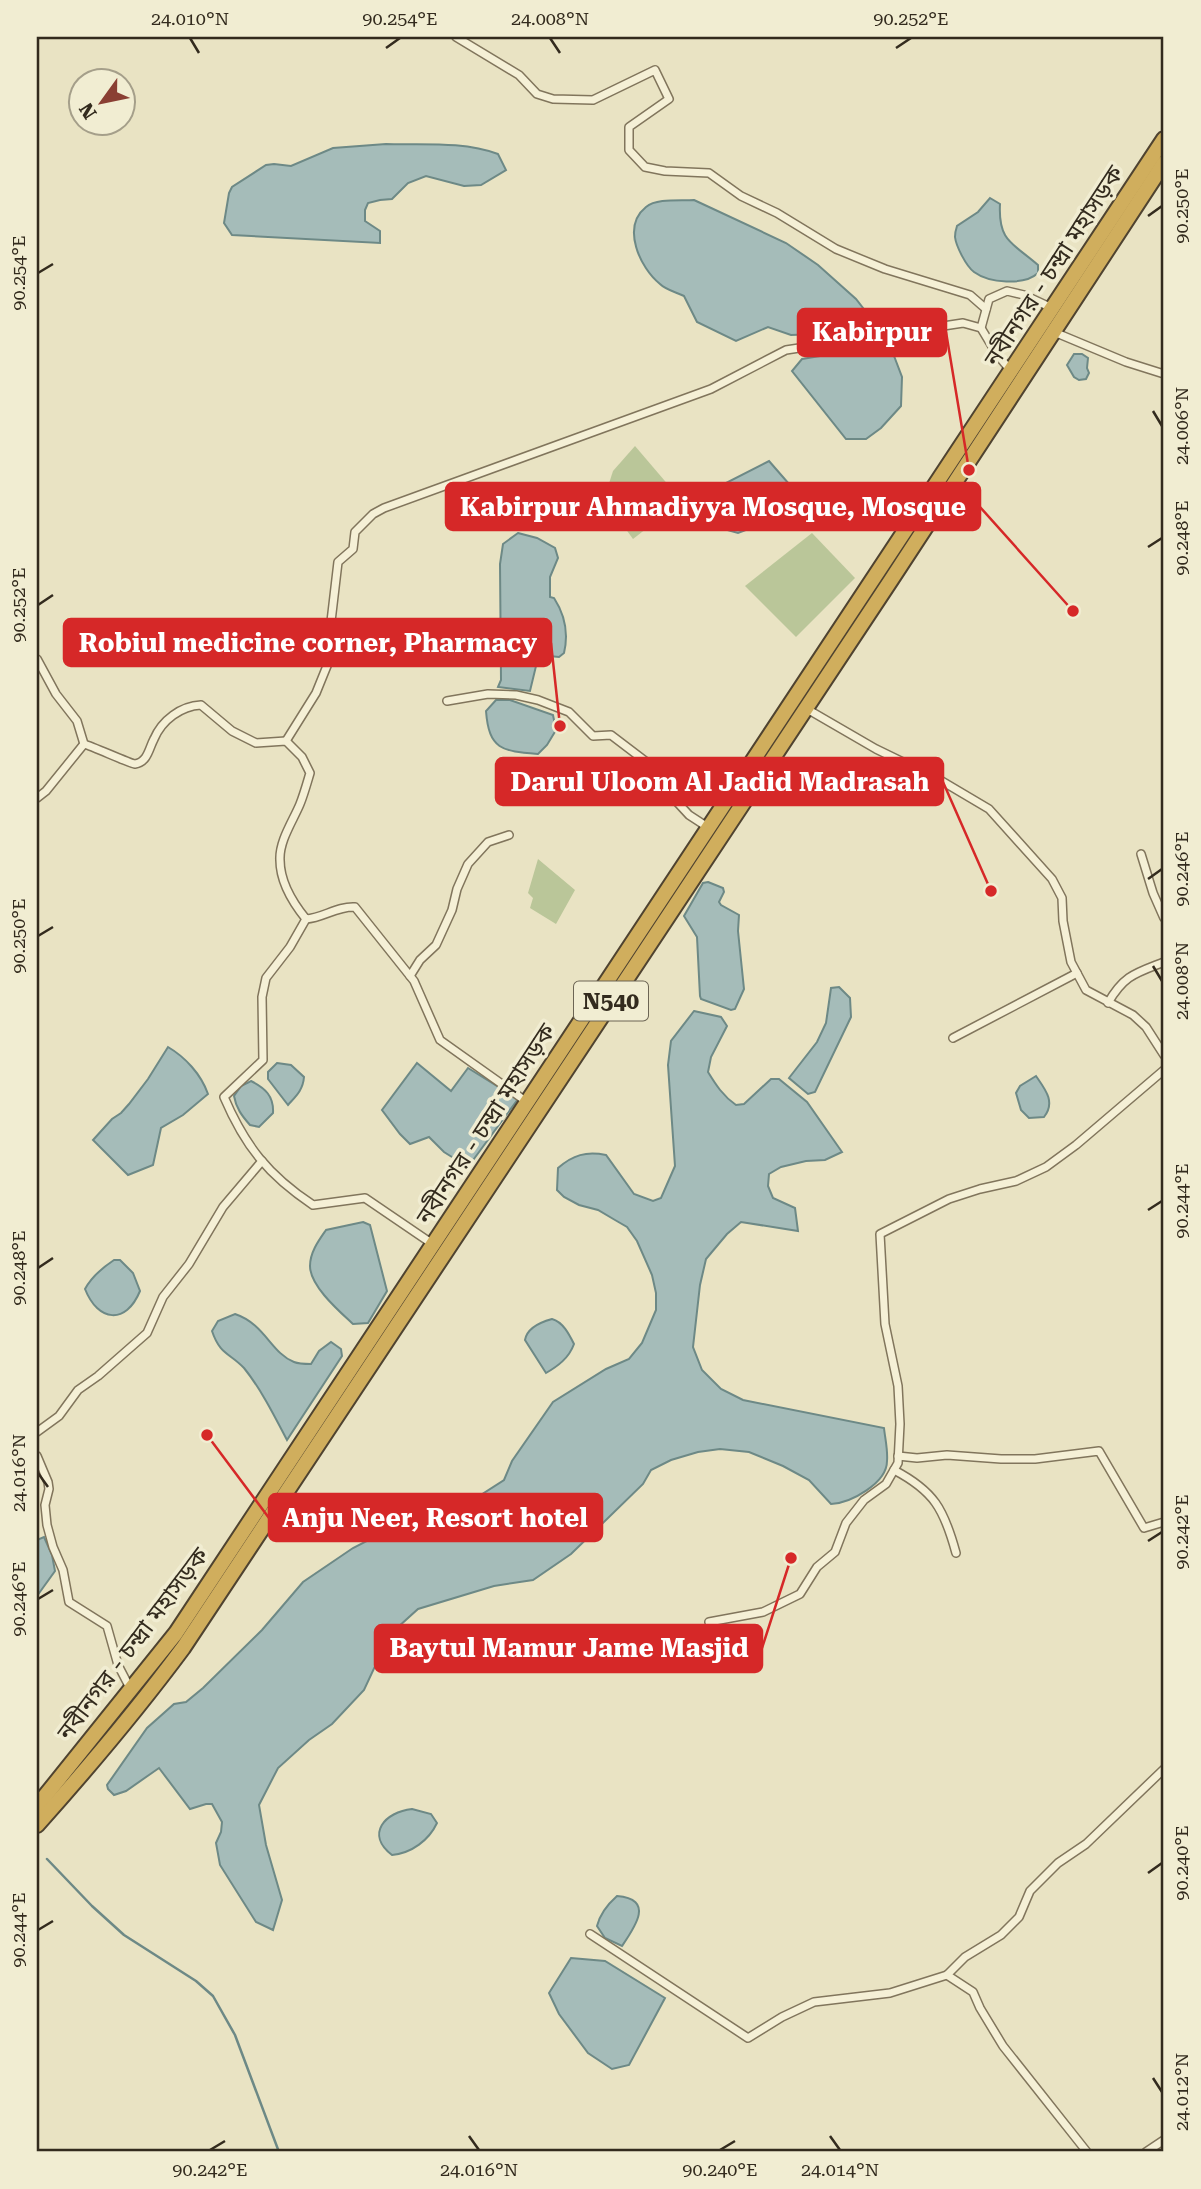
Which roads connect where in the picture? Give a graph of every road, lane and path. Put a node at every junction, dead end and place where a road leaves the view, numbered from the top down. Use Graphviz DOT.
graph roads {
  1 [pos="456,37"];
  2 [pos="1164,139"];
  3 [pos="1164,163"];
  4 [pos="986,309"];
  5 [pos="1052,309"];
  6 [pos="981,328"];
  7 [pos="1054,332"];
  8 [pos="1011,371"];
  9 [pos="1164,374"];
  10 [pos="37,660"];
  11 [pos="447,701"];
  12 [pos="806,708"];
  13 [pos="286,741"];
  14 [pos="84,744"];
  15 [pos="37,798"];
  16 [pos="710,828"];
  17 [pos="509,835"];
  18 [pos="1141,855"];
  19 [pos="1164,918"];
  20 [pos="306,919"];
  21 [pos="1164,962"];
  22 [pos="1077,973"];
  23 [pos="410,976"];
  24 [pos="1108,1003"];
  25 [pos="953,1038"];
  26 [pos="1164,1055"];
  27 [pos="1164,1070"];
  28 [pos="528,1102"];
  29 [pos="262,1161"];
  30 [pos="434,1245"];
  31 [pos="37,1432"];
  32 [pos="37,1456"];
  33 [pos="898,1456"];
  34 [pos="894,1469"];
  35 [pos="1164,1522"];
  36 [pos="956,1553"];
  37 [pos="709,1622"];
  38 [pos="131,1690"];
  39 [pos="1164,1769"];
  40 [pos="37,1806"];
  41 [pos="37,1825"];
  42 [pos="590,1934"];
  43 [pos="947,1975"];
  44 [pos="1164,2140"];
  45 [pos="1087,2152"];
  46 [pos="1146,2152"];
  1 -- 4 [label="street"];
  2 -- 5 [label="highway, নবীনগর - চন্দ্রা মহাসড়ক / N540"];
  3 -- 7 [label="highway, নবীনগর - চন্দ্রা মহাসড়ক / N540"];
  4 -- 5 [label="street"];
  4 -- 6 [label="street"];
  5 -- 8 [label="highway, নবীনগর - চন্দ্রা মহাসড়ক / N540"];
  6 -- 8 [label="street"];
  6 -- 13 [label="street"];
  7 -- 9 [label="street"];
  7 -- 12 [label="highway, নবীনগর - চন্দ্রা মহাসড়ক / N540"];
  8 -- 16 [label="highway, নবীনগর - চন্দ্রা মহাসড়ক / N540"];
  10 -- 14 [label="street"];
  11 -- 16 [label="street"];
  12 -- 22 [label="street"];
  12 -- 41 [label="highway, নবীনগর - চন্দ্রা মহাসড়ক / N540"];
  13 -- 14 [label="street"];
  13 -- 20 [label="street"];
  14 -- 15 [label="street"];
  16 -- 28 [label="highway, নবীনগর - চন্দ্রা মহাসড়ক / N540"];
  17 -- 23 [label="street"];
  18 -- 19 [label="street"];
  20 -- 23 [label="street"];
  20 -- 29 [label="street"];
  21 -- 24 [label="street"];
  22 -- 24 [label="street"];
  22 -- 25 [label="street"];
  23 -- 28 [label="street"];
  24 -- 26 [label="street"];
  27 -- 33 [label="street"];
  28 -- 30 [label="highway, নবীনগর - চন্দ্রা মহাসড়ক / N540"];
  29 -- 30 [label="street"];
  29 -- 31 [label="street"];
  30 -- 38 [label="highway, নবীনগর - চন্দ্রা মহাসড়ক / N540"];
  32 -- 38 [label="street"];
  33 -- 34 [label="street"];
  33 -- 35 [label="street"];
  34 -- 36 [label="street"];
  34 -- 37 [label="street"];
  38 -- 40 [label="highway, নবীনগর - চন্দ্রা মহাসড়ক / N540"];
  39 -- 43 [label="street"];
  42 -- 43 [label="street"];
  43 -- 45 [label="street"];
  44 -- 46 [label="street"];
}
